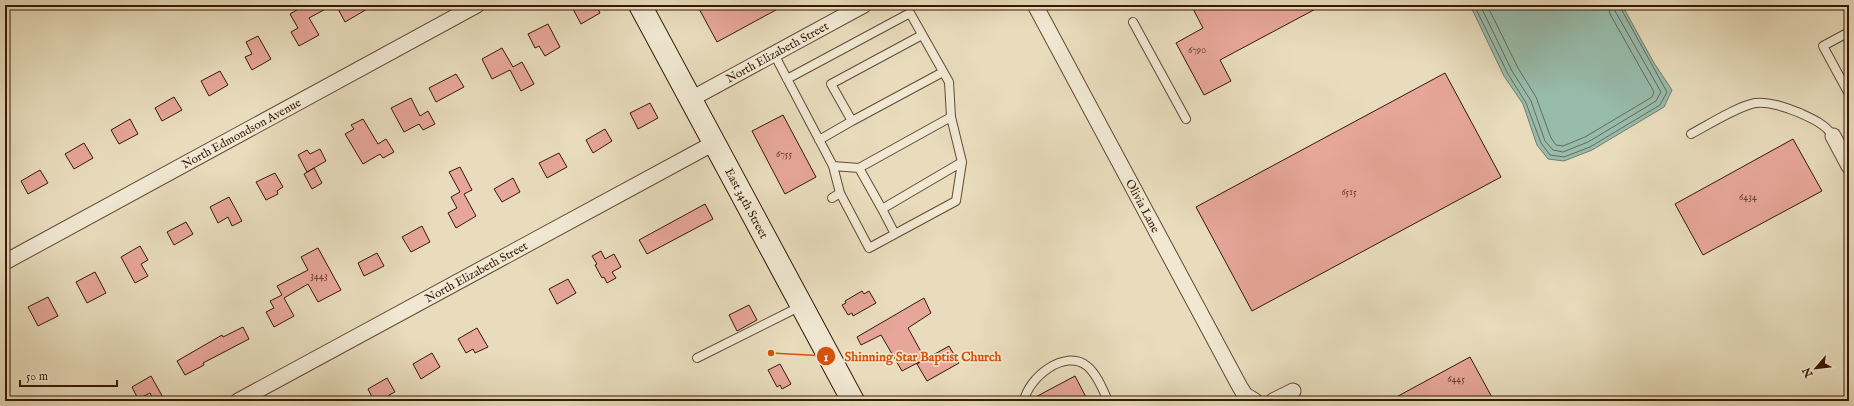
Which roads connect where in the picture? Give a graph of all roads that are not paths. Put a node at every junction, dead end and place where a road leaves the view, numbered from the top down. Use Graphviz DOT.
graph roads {
  1 [pos="477,5"];
  2 [pos="640,5"];
  3 [pos="1036,5"];
  4 [pos="862,6"];
  5 [pos="1133,22"];
  6 [pos="1849,32"];
  7 [pos="922,35"];
  8 [pos="774,54"];
  9 [pos="943,72"];
  10 [pos="787,78"];
  11 [pos="1849,94"];
  12 [pos="691,99"];
  13 [pos="951,117"];
  14 [pos="1186,119"];
  15 [pos="852,122"];
  16 [pos="1691,134"];
  17 [pos="1833,136"];
  18 [pos="819,140"];
  19 [pos="714,143"];
  20 [pos="962,162"];
  21 [pos="833,166"];
  22 [pos="1849,166"];
  23 [pos="859,168"];
  24 [pos="840,193"];
  25 [pos="832,198"];
  26 [pos="882,209"];
  27 [pos="895,234"];
  28 [pos="5,262"];
  29 [pos="802,306"];
  30 [pos="697,358"];
  31 [pos="1293,390"];
  32 [pos="1249,399"];
  33 [pos="238,401"];
  34 [pos="853,401"];
  35 [pos="1024,401"];
  36 [pos="1108,401"];
  37 [pos="1274,401"];
  1 -- 28 [label="street, North Edmondson Avenue"];
  2 -- 12 [label="main road, East 34th Street"];
  3 -- 32 [label="street, Olivia Lane"];
  4 -- 8 [label="street, North Elizabeth Street"];
  5 -- 14 [label="lane"];
  6 -- 11 [label="lane"];
  7 -- 9 [label="lane"];
  7 -- 10 [label="lane"];
  7 -- 15 [label="lane"];
  8 -- 10 [label="lane"];
  8 -- 12 [label="street, North Elizabeth Street"];
  9 -- 13 [label="lane"];
  9 -- 15 [label="lane"];
  10 -- 18 [label="lane"];
  12 -- 19 [label="main road, East 34th Street"];
  13 -- 20 [label="lane"];
  13 -- 23 [label="lane"];
  15 -- 18 [label="lane"];
  16 -- 17 [label="lane"];
  17 -- 22 [label="street"];
  18 -- 21 [label="lane"];
  19 -- 29 [label="main road, East 34th Street"];
  19 -- 33 [label="street, North Elizabeth Street"];
  20 -- 26 [label="lane"];
  20 -- 27 [label="lane"];
  21 -- 23 [label="lane"];
  21 -- 24 [label="lane"];
  23 -- 26 [label="lane"];
  24 -- 25 [label="lane"];
  24 -- 27 [label="lane"];
  26 -- 27 [label="lane"];
  29 -- 30 [label="lane"];
  29 -- 34 [label="main road, East 34th Street"];
  31 -- 37 [label="street"];
  35 -- 36 [label="lane"];
}
